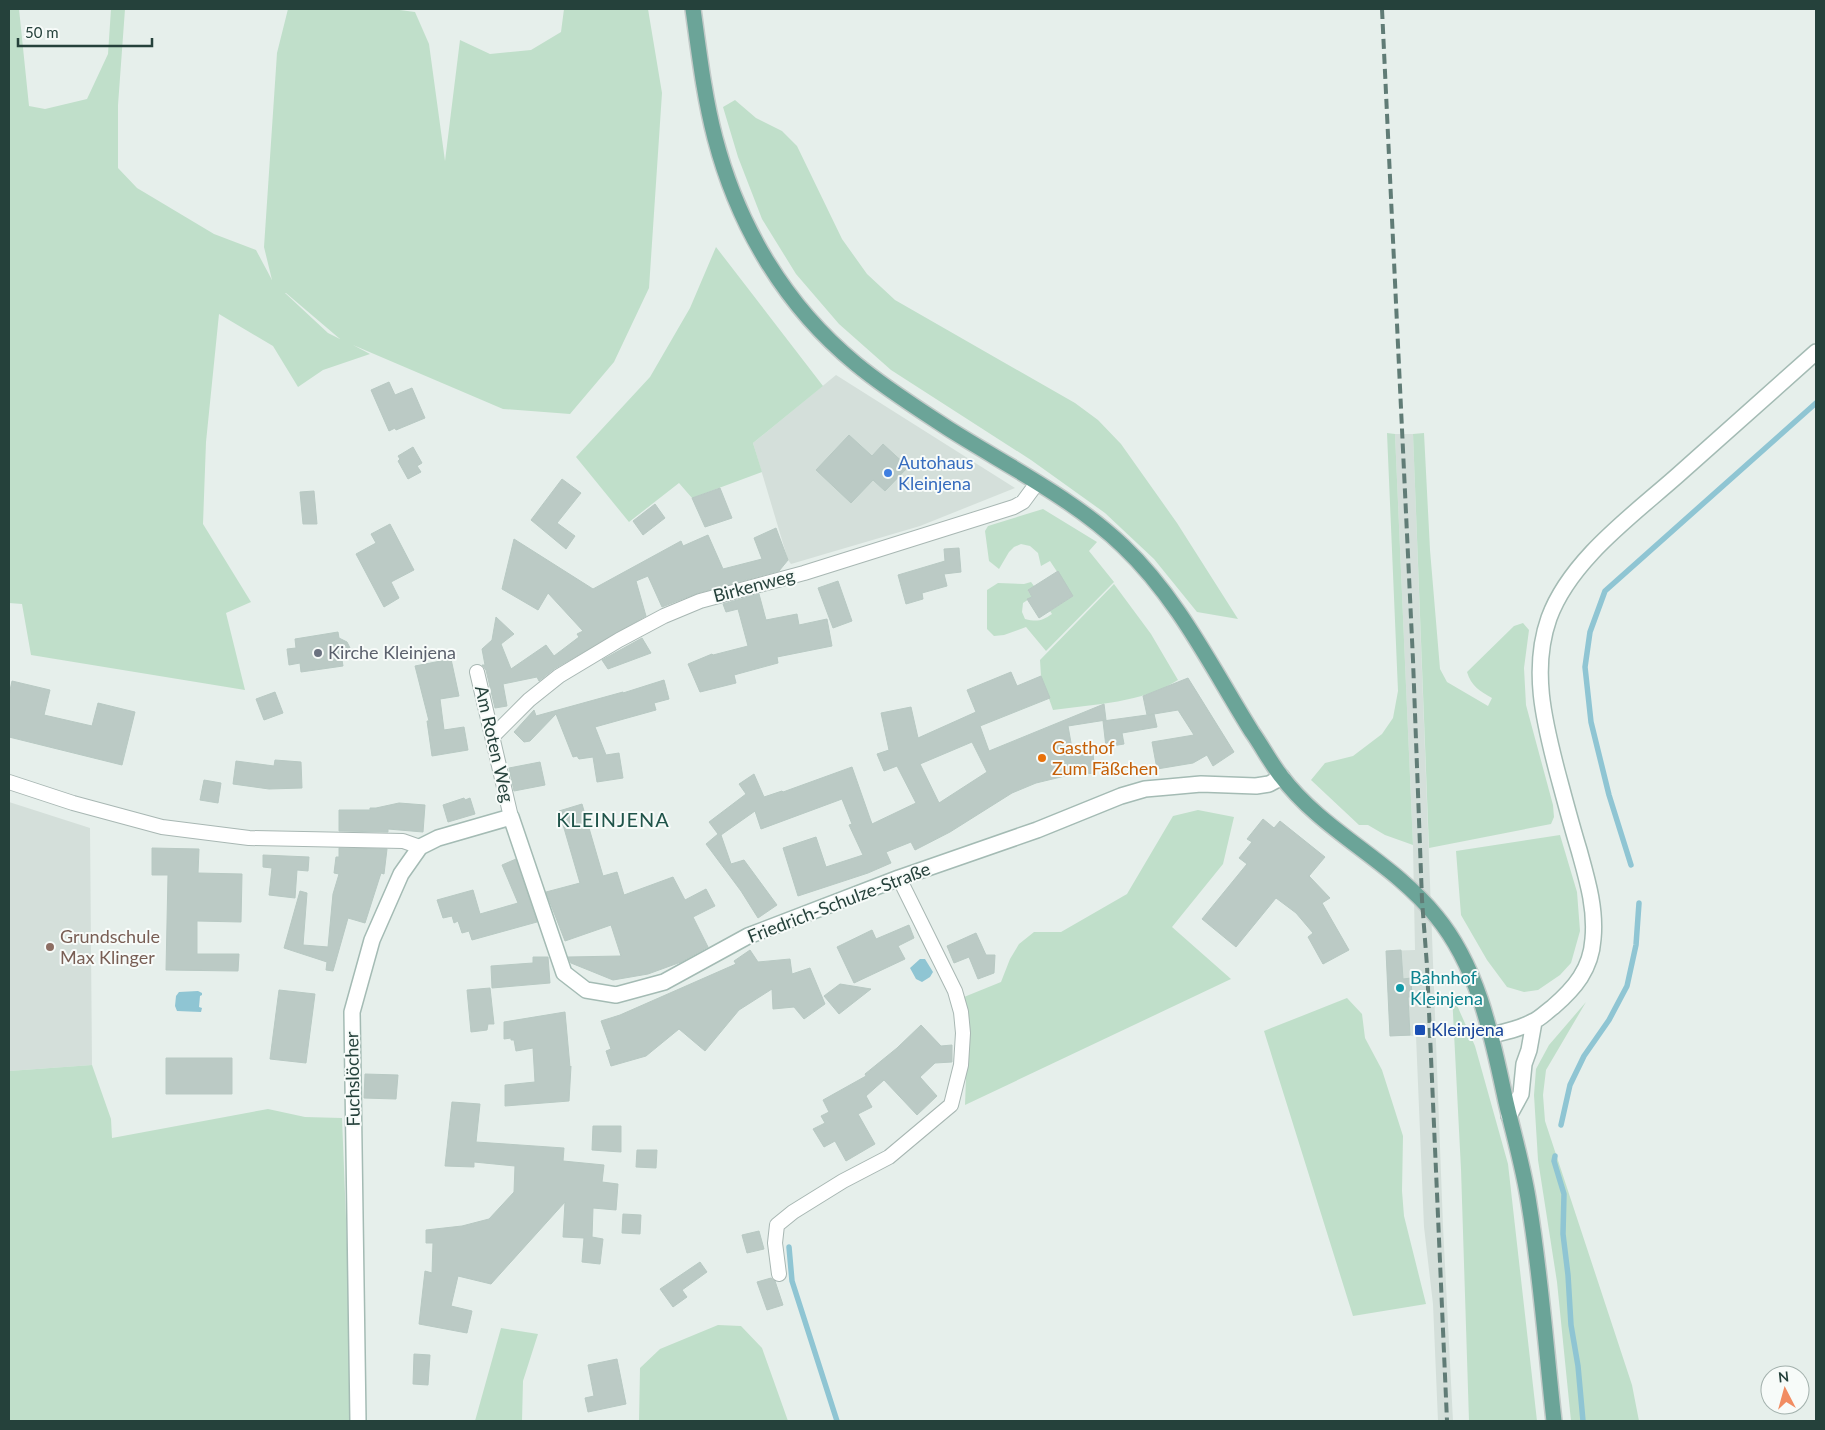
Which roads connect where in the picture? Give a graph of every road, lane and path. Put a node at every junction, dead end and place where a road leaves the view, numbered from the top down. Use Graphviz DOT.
graph roads {
  1 [pos="693,9"];
  2 [pos="1816,352"];
  3 [pos="1037,483"];
  4 [pos="477,672"];
  5 [pos="493,736"];
  6 [pos="1282,777"];
  7 [pos="9,782"];
  8 [pos="511,817"];
  9 [pos="420,847"];
  10 [pos="899,878"];
  11 [pos="1534,1022"];
  12 [pos="1491,1035"];
  13 [pos="1509,1116"];
  14 [pos="779,1274"];
  15 [pos="358,1421"];
  16 [pos="1554,1421"];
  1 -- 3 [label="main road"];
  2 -- 11 [label="street"];
  3 -- 5 [label="street, Birkenweg"];
  3 -- 6 [label="main road"];
  4 -- 5 [label="street, Am Roten Weg"];
  5 -- 8 [label="street, Am Roten Weg"];
  6 -- 10 [label="street, Friedrich-Schulze-Straße"];
  6 -- 12 [label="main road"];
  7 -- 9 [label="street"];
  8 -- 9 [label="street, Fuchslöcher"];
  8 -- 10 [label="street, Friedrich-Schulze-Straße"];
  9 -- 15 [label="street, Fuchslöcher"];
  10 -- 14 [label="street"];
  11 -- 12 [label="street"];
  11 -- 13 [label="street"];
  12 -- 13 [label="main road"];
  13 -- 16 [label="main road"];
}
